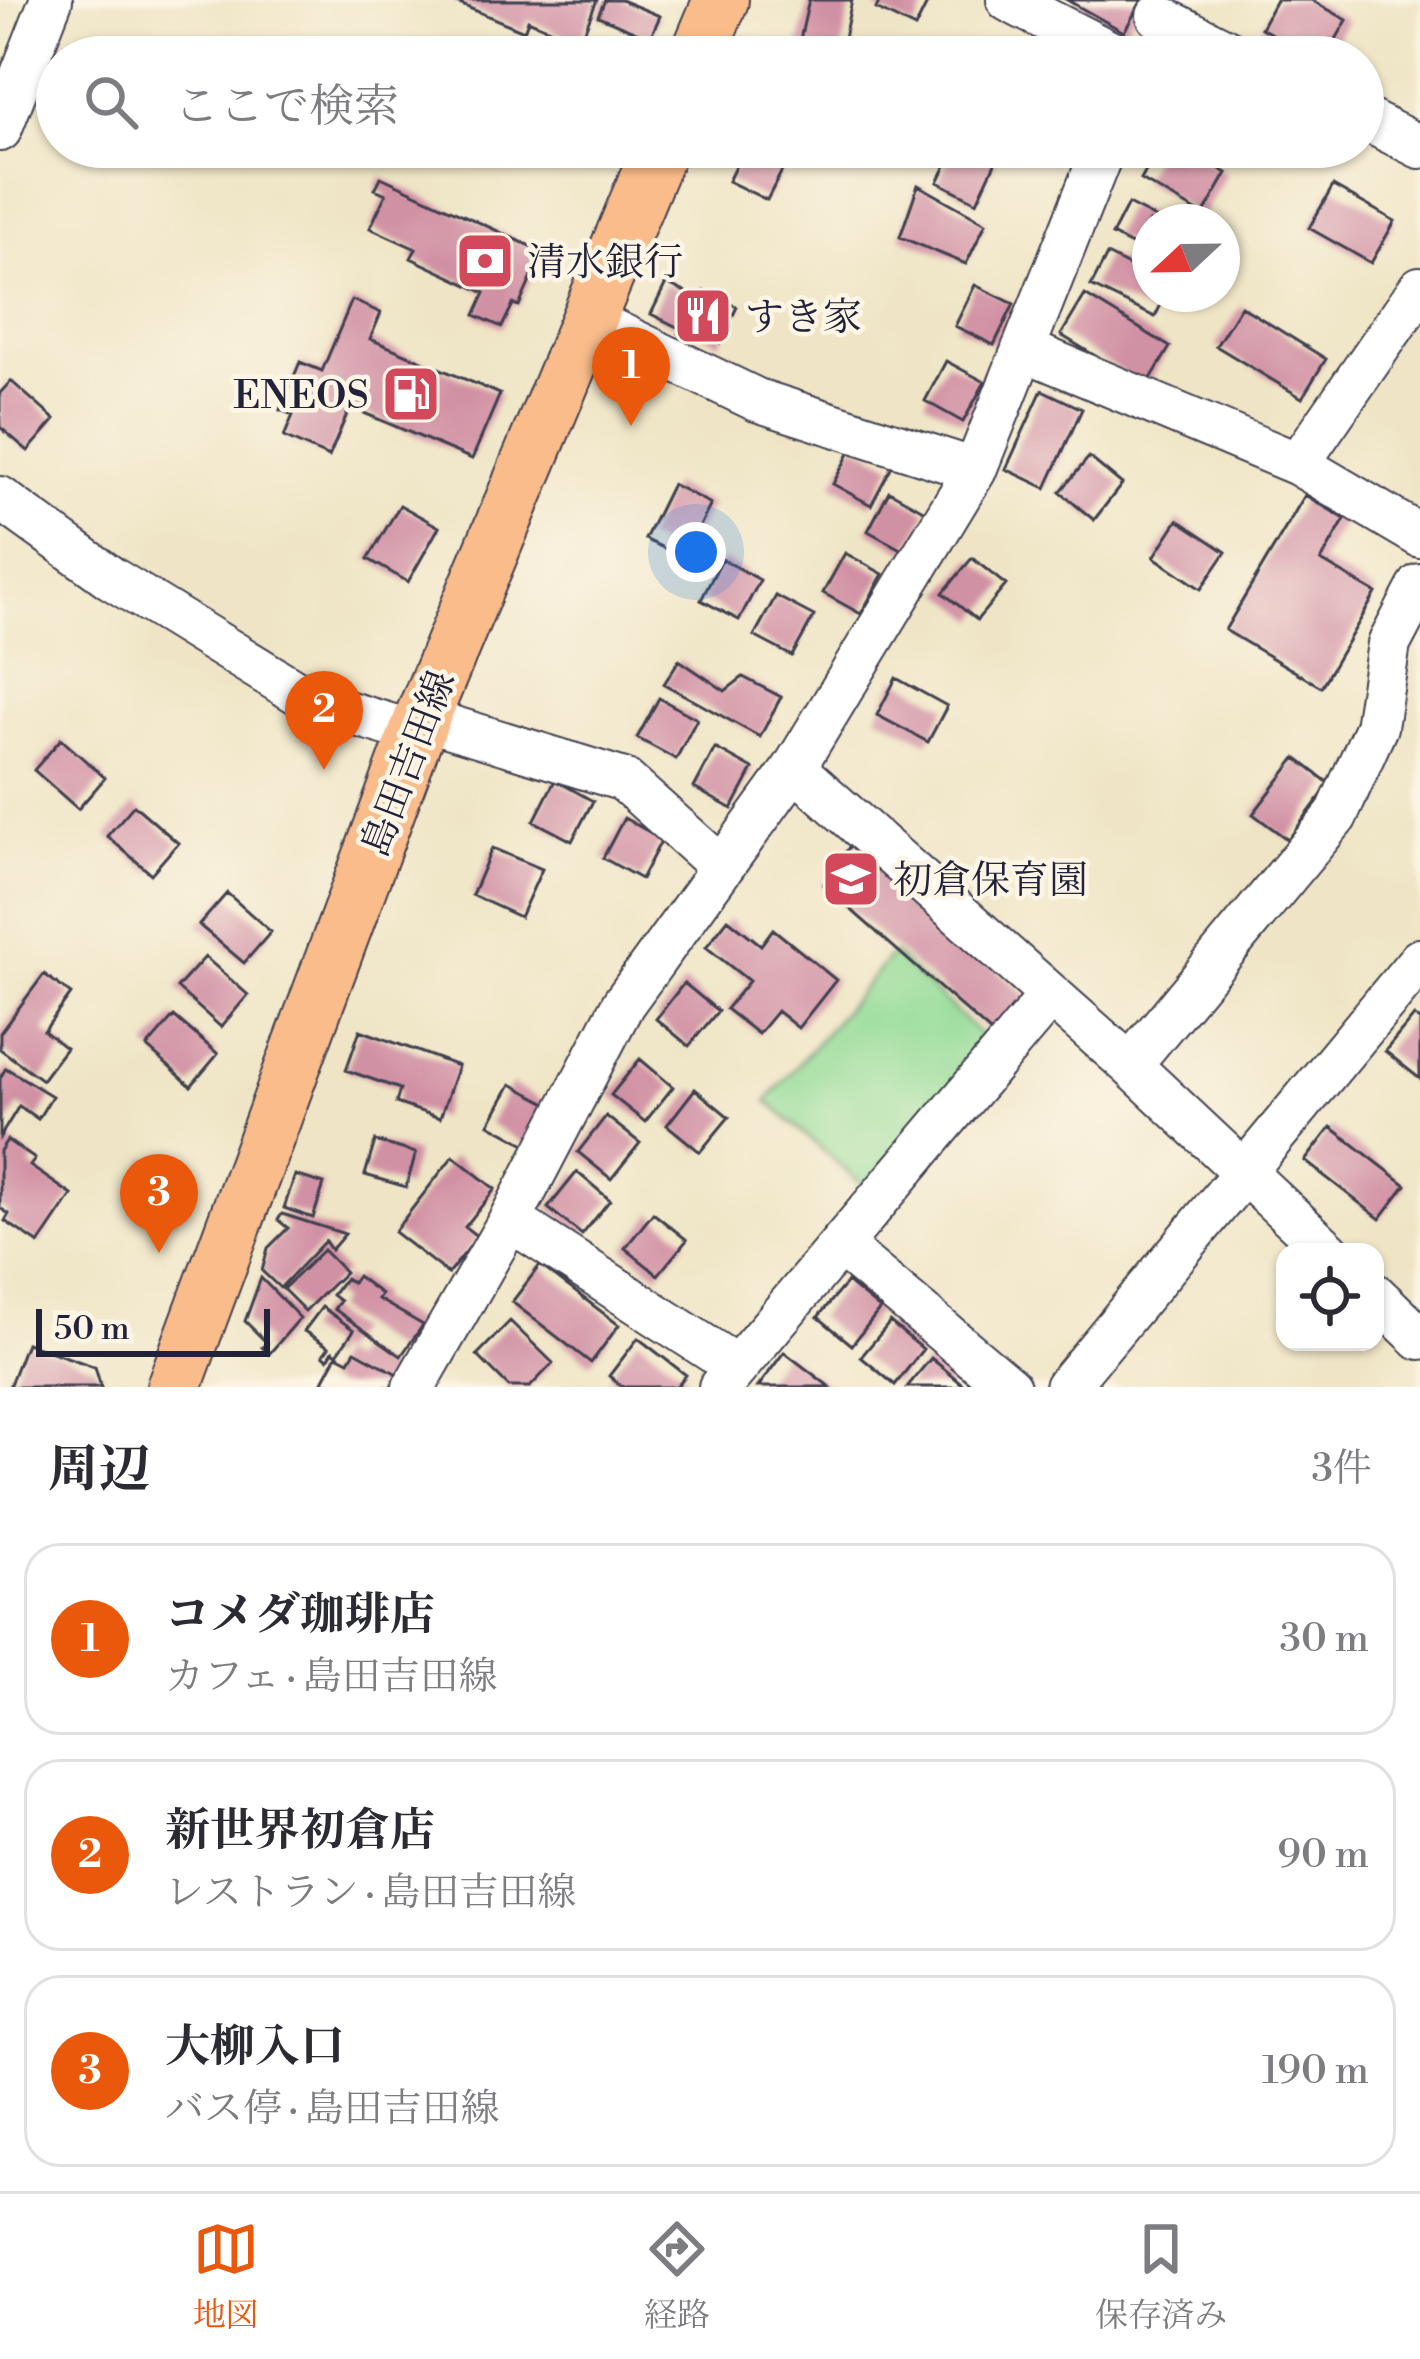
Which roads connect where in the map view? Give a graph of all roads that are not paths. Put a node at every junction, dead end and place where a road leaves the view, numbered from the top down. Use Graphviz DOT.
graph roads {
  1 [pos="51,0"];
  2 [pos="721,0"];
  3 [pos="1008,0"];
  4 [pos="1161,8"];
  5 [pos="37,36"];
  6 [pos="706,36"];
  7 [pos="1078,36"];
  8 [pos="1150,36"];
  9 [pos="1206,36"];
  10 [pos="36,38"];
  11 [pos="1384,129"];
  12 [pos="0,130"];
  13 [pos="1420,147"];
  14 [pos="651,168"];
  15 [pos="1096,168"];
  16 [pos="1420,288"];
  17 [pos="588,320"];
  18 [pos="1023,349"];
  19 [pos="1298,464"];
  20 [pos="975,470"];
  21 [pos="0,498"];
  22 [pos="1420,536"];
  23 [pos="1420,585"];
  24 [pos="420,726"];
  25 [pos="794,768"];
  26 [pos="720,866"];
  27 [pos="1420,960"];
  28 [pos="1050,996"];
  29 [pos="1130,1065"];
  30 [pos="1244,1171"];
  31 [pos="510,1220"];
  32 [pos="1320,1243"];
  33 [pos="840,1245"];
  34 [pos="1384,1304"];
  35 [pos="1420,1338"];
  36 [pos="729,1377"];
  37 [pos="174,1387"];
  38 [pos="413,1387"];
  39 [pos="1009,1387"];
  40 [pos="1066,1387"];
  1 -- 5 [label="street"];
  2 -- 6 [label="main road"];
  3 -- 7 [label="street"];
  4 -- 8 [label="street"];
  4 -- 9 [label="street"];
  10 -- 12 [label="street"];
  11 -- 13 [label="street"];
  14 -- 17 [label="main road, 島田吉田線"];
  15 -- 18 [label="street"];
  16 -- 19 [label="street"];
  17 -- 20 [label="street"];
  17 -- 24 [label="main road, 島田吉田線"];
  18 -- 19 [label="street"];
  18 -- 20 [label="street"];
  19 -- 22 [label="street"];
  20 -- 25 [label="street"];
  21 -- 24 [label="street"];
  23 -- 29 [label="street"];
  24 -- 26 [label="street"];
  24 -- 37 [label="main road, 島田吉田線"];
  25 -- 26 [label="street"];
  25 -- 28 [label="street"];
  26 -- 31 [label="street"];
  27 -- 30 [label="street"];
  28 -- 29 [label="street"];
  28 -- 33 [label="street"];
  29 -- 30 [label="street"];
  30 -- 32 [label="street"];
  30 -- 40 [label="street"];
  31 -- 36 [label="street"];
  31 -- 38 [label="street"];
  33 -- 36 [label="street"];
  33 -- 39 [label="street"];
  34 -- 35 [label="street"];
}
